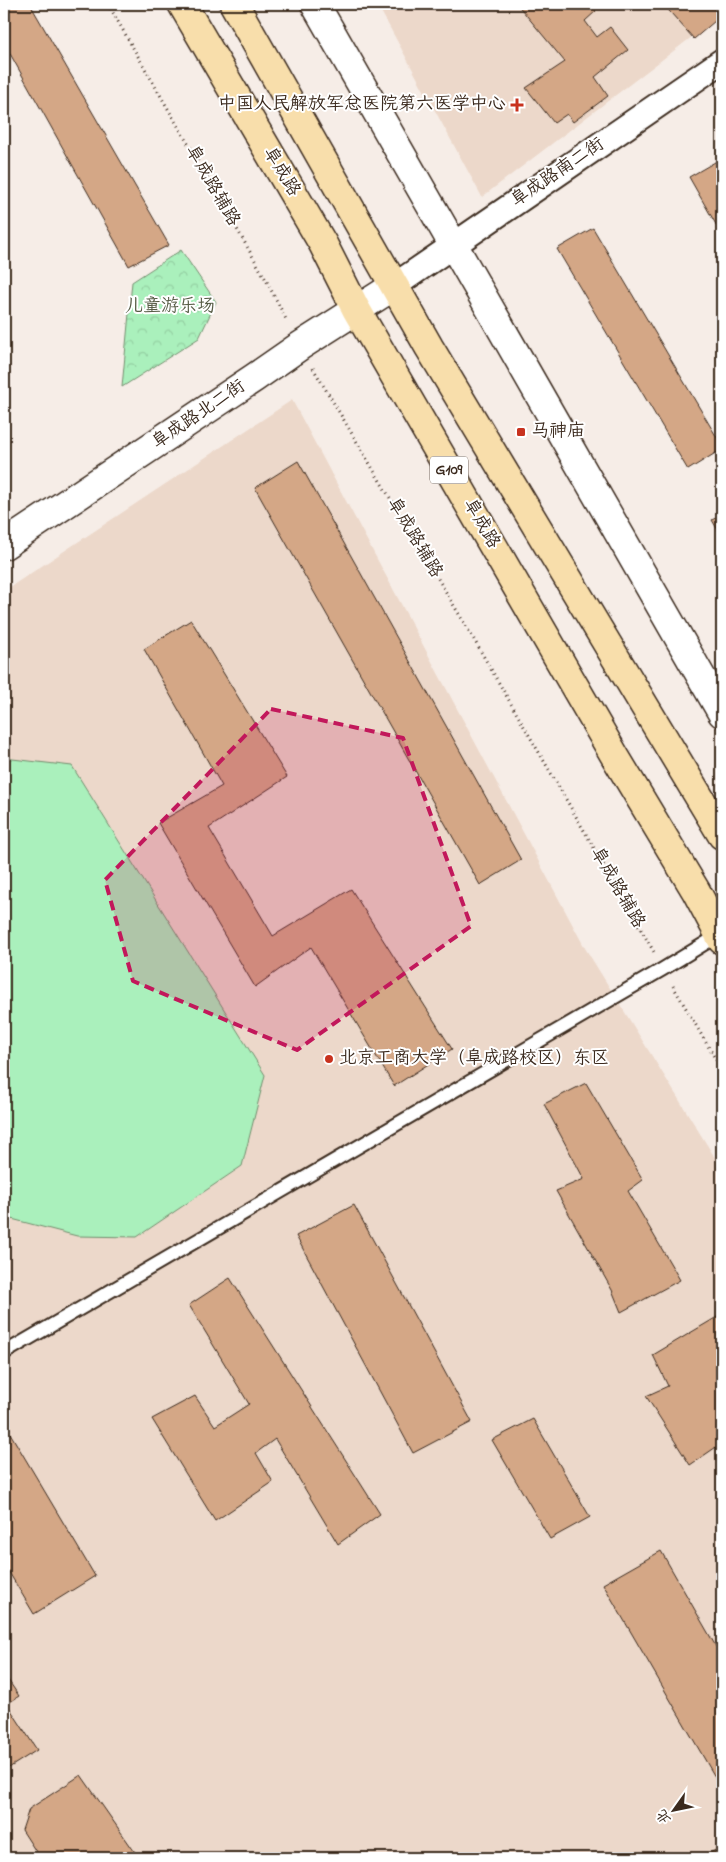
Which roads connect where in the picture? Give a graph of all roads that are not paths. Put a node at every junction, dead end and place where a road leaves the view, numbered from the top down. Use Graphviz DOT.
graph roads {
  1 [pos="182,4"];
  2 [pos="234,4"];
  3 [pos="315,4"];
  4 [pos="722,61"];
  5 [pos="453,245"];
  6 [pos="394,286"];
  7 [pos="356,309"];
  8 [pos="4,545"];
  9 [pos="722,713"];
  10 [pos="722,835"];
  11 [pos="721,935"];
  12 [pos="4,1353"];
  1 -- 7 [label="highway, 阜成路 / G109"];
  2 -- 6 [label="highway, G109"];
  3 -- 5 [label="street"];
  4 -- 5 [label="street, 阜成路南二街"];
  5 -- 6 [label="street, 阜成路南二街"];
  5 -- 9 [label="street"];
  6 -- 7 [label="street, 阜成路北二街"];
  6 -- 10 [label="highway, G109"];
  7 -- 8 [label="street, 阜成路北二街"];
  7 -- 11 [label="highway, 阜成路 / G109"];
  11 -- 12 [label="lane"];
}
